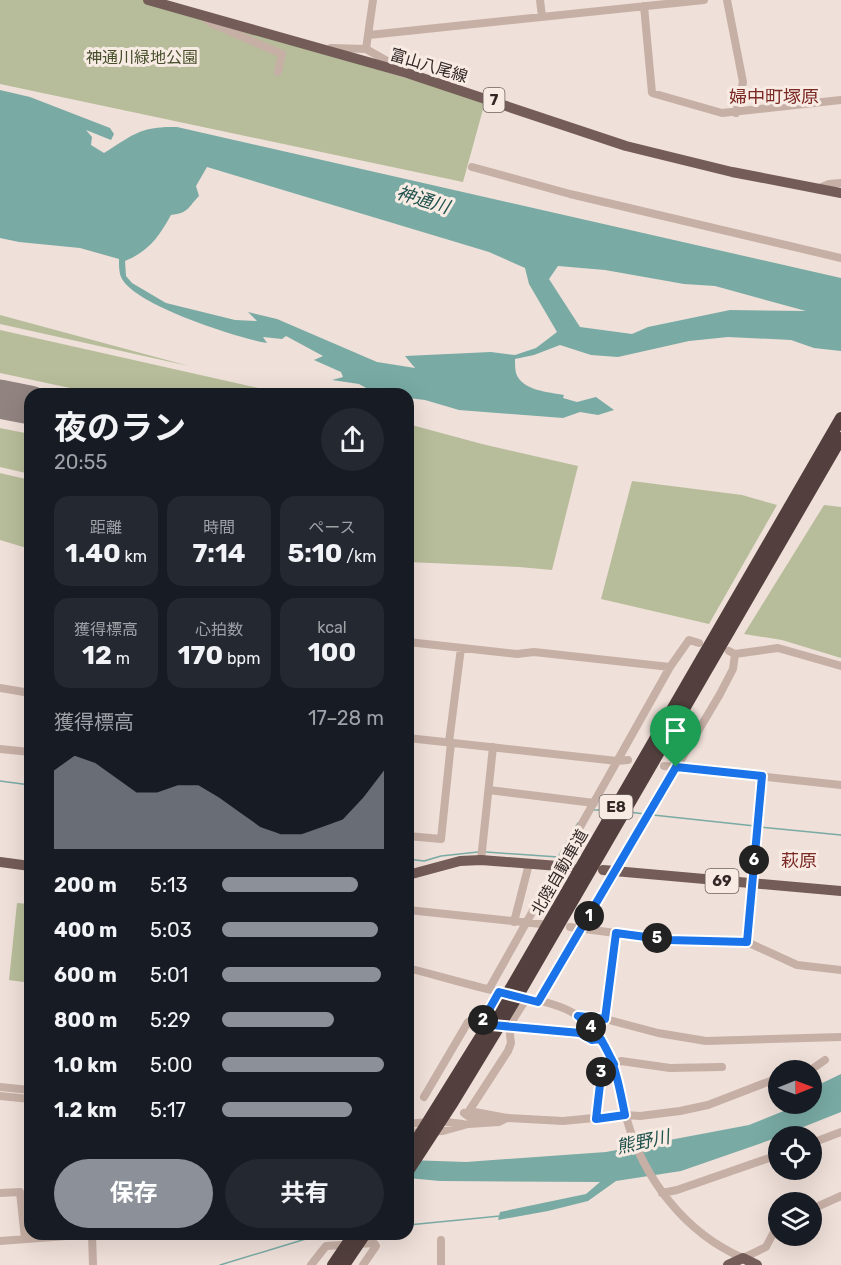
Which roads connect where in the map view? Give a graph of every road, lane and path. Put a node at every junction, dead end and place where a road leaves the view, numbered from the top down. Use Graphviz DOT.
graph roads {
  1 [pos="148,0"];
  2 [pos="373,0"];
  3 [pos="540,0"];
  4 [pos="704,0"];
  5 [pos="727,0"];
  6 [pos="644,6"];
  7 [pos="200,14"];
  8 [pos="542,17"];
  9 [pos="369,35"];
  10 [pos="321,48"];
  11 [pos="366,50"];
  12 [pos="278,72"];
  13 [pos="407,73"];
  14 [pos="841,100"];
  15 [pos="736,113"];
  16 [pos="471,167"];
  17 [pos="841,183"];
  18 [pos="817,189"];
  19 [pos="841,193"];
  20 [pos="841,258"];
  21 [pos="841,418"];
  22 [pos="841,438"];
  23 [pos="725,628"];
  24 [pos="414,643"];
  25 [pos="699,643"];
  26 [pos="461,648"];
  27 [pos="841,666"];
  28 [pos="670,667"];
  29 [pos="0,688"];
  30 [pos="24,692"];
  31 [pos="414,739"];
  32 [pos="450,742"];
  33 [pos="493,747"];
  34 [pos="0,749"];
  35 [pos="24,751"];
  36 [pos="628,760"];
  37 [pos="617,761"];
  38 [pos="664,765"];
  39 [pos="676,767"];
  40 [pos="762,776"];
  41 [pos="841,785"];
  42 [pos="489,790"];
  43 [pos="594,803"];
  44 [pos="414,837"];
  45 [pos="481,860"];
  46 [pos="0,862"];
  47 [pos="530,864"];
  48 [pos="24,865"];
  49 [pos="558,866"];
  50 [pos="571,867"];
  51 [pos="603,870"];
  52 [pos="614,871"];
  53 [pos="414,874"];
  54 [pos="752,883"];
  55 [pos="841,891"];
  56 [pos="414,911"];
  57 [pos="514,922"];
  58 [pos="526,923"];
  59 [pos="541,924"];
  60 [pos="570,927"];
  61 [pos="582,929"];
  62 [pos="616,933"];
  63 [pos="747,942"];
  64 [pos="414,970"];
  65 [pos="841,970"];
  66 [pos="489,989"];
  67 [pos="499,992"];
  68 [pos="519,992"];
  69 [pos="538,1002"];
  70 [pos="578,1016"];
  71 [pos="605,1019"];
  72 [pos="509,1026"];
  73 [pos="487,1030"];
  74 [pos="841,1038"];
  75 [pos="601,1039"];
  76 [pos="825,1060"];
  77 [pos="822,1062"];
  78 [pos="614,1064"];
  79 [pos="722,1067"];
  80 [pos="768,1082"];
  81 [pos="0,1087"];
  82 [pos="24,1089"];
  83 [pos="0,1096"];
  84 [pos="424,1097"];
  85 [pos="24,1098"];
  86 [pos="448,1100"];
  87 [pos="464,1113"];
  88 [pos="489,1115"];
  89 [pos="626,1116"];
  90 [pos="507,1118"];
  91 [pos="596,1119"];
  92 [pos="414,1123"];
  93 [pos="468,1124"];
  94 [pos="841,1132"];
  95 [pos="414,1133"];
  96 [pos="822,1139"];
  97 [pos="414,1146"];
  98 [pos="768,1158"];
  99 [pos="414,1160"];
  100 [pos="661,1192"];
  101 [pos="0,1193"];
  102 [pos="841,1197"];
  103 [pos="822,1205"];
  104 [pos="24,1230"];
  105 [pos="24,1239"];
  106 [pos="93,1240"];
  107 [pos="352,1240"];
  108 [pos="359,1240"];
  109 [pos="441,1240"];
  110 [pos="0,1242"];
  111 [pos="768,1243"];
  112 [pos="348,1252"];
  113 [pos="743,1258"];
  114 [pos="93,1265"];
  115 [pos="311,1265"];
  116 [pos="333,1265"];
  117 [pos="344,1265"];
  118 [pos="363,1265"];
  119 [pos="441,1265"];
  120 [pos="728,1265"];
  121 [pos="757,1265"];
  1 -- 7 [label="main road, 富山八尾線 / 7"];
  2 -- 9 [label="street"];
  3 -- 8 [label="street"];
  4 -- 6 [label="street"];
  5 -- 15 [label="street"];
  6 -- 8 [label="street"];
  6 -- 15 [label="street"];
  7 -- 10 [label="main road, 富山八尾線 / 7"];
  7 -- 12 [label="street"];
  8 -- 9 [label="street"];
  9 -- 11 [label="street"];
  10 -- 11 [label="street"];
  10 -- 13 [label="main road, 富山八尾線 / 7"];
  11 -- 13 [label="street"];
  13 -- 18 [label="main road, 富山八尾線 / 7"];
  14 -- 15 [label="street"];
  16 -- 20 [label="street"];
  17 -- 18 [label="street"];
  18 -- 19 [label="main road, 富山八尾線 / 7"];
  21 -- 23 [label="highway, 北陸自動車道 / E8"];
  22 -- 23 [label="highway, 北陸自動車道 / E8"];
  23 -- 68 [label="highway, 北陸自動車道 / E8"];
  24 -- 26 [label="street"];
  25 -- 28 [label="street"];
  26 -- 28 [label="street"];
  26 -- 32 [label="street"];
  27 -- 39 [label="street"];
  28 -- 37 [label="street"];
  29 -- 30 [label="street"];
  31 -- 32 [label="street"];
  32 -- 33 [label="street"];
  32 -- 44 [label="street"];
  33 -- 37 [label="street"];
  33 -- 42 [label="street"];
  34 -- 35 [label="street"];
  36 -- 37 [label="street"];
  37 -- 43 [label="street"];
  38 -- 39 [label="street"];
  39 -- 40 [label="street"];
  39 -- 52 [label="street"];
  40 -- 41 [label="street"];
  40 -- 54 [label="street"];
  42 -- 43 [label="street"];
  42 -- 45 [label="street"];
  43 -- 49 [label="street"];
  45 -- 47 [label="main road"];
  45 -- 53 [label="main road"];
  46 -- 48 [label="main road"];
  47 -- 49 [label="main road"];
  47 -- 57 [label="street"];
  49 -- 50 [label="main road"];
  49 -- 58 [label="street"];
  51 -- 52 [label="main road, 69"];
  52 -- 54 [label="main road, 69"];
  52 -- 61 [label="street"];
  54 -- 55 [label="main road, 69"];
  54 -- 63 [label="street"];
  56 -- 57 [label="street"];
  57 -- 58 [label="street"];
  58 -- 59 [label="street"];
  58 -- 66 [label="street"];
  60 -- 61 [label="street"];
  61 -- 62 [label="street"];
  61 -- 69 [label="street"];
  62 -- 63 [label="street"];
  62 -- 71 [label="street"];
  63 -- 65 [label="street"];
  64 -- 66 [label="street"];
  66 -- 67 [label="street"];
  67 -- 68 [label="street"];
  67 -- 73 [label="street"];
  68 -- 69 [label="street"];
  68 -- 72 [label="street"];
  68 -- 73 [label="highway, 北陸自動車道 / E8"];
  69 -- 70 [label="street"];
  70 -- 71 [label="street"];
  70 -- 75 [label="street"];
  71 -- 74 [label="street"];
  72 -- 73 [label="street"];
  72 -- 75 [label="street"];
  72 -- 88 [label="street"];
  73 -- 84 [label="street"];
  73 -- 86 [label="highway, 北陸自動車道 / E8"];
  75 -- 78 [label="street"];
  76 -- 77 [label="street"];
  78 -- 79 [label="street"];
  78 -- 89 [label="street"];
  78 -- 91 [label="street"];
  80 -- 89 [label="street"];
  81 -- 82 [label="street"];
  83 -- 85 [label="street"];
  86 -- 97 [label="highway, 北陸自動車道 / E8"];
  86 -- 99 [label="highway, 北陸自動車道 / E8"];
  87 -- 88 [label="street"];
  88 -- 90 [label="street"];
  89 -- 91 [label="street"];
  89 -- 100 [label="street"];
  90 -- 91 [label="street"];
  90 -- 93 [label="street"];
  92 -- 93 [label="street"];
  93 -- 95 [label="street"];
  94 -- 96 [label="street"];
  98 -- 100 [label="street"];
  100 -- 113 [label="street"];
  101 -- 104 [label="street"];
  102 -- 103 [label="street"];
  105 -- 110 [label="street"];
  106 -- 114 [label="street"];
  107 -- 112 [label="highway"];
  108 -- 112 [label="highway"];
  109 -- 119 [label="street"];
  111 -- 113 [label="street"];
  112 -- 116 [label="highway"];
  112 -- 117 [label="highway"];
  113 -- 120 [label="main road"];
  113 -- 121 [label="main road"];
  115 -- 118 [label="street"];
}
